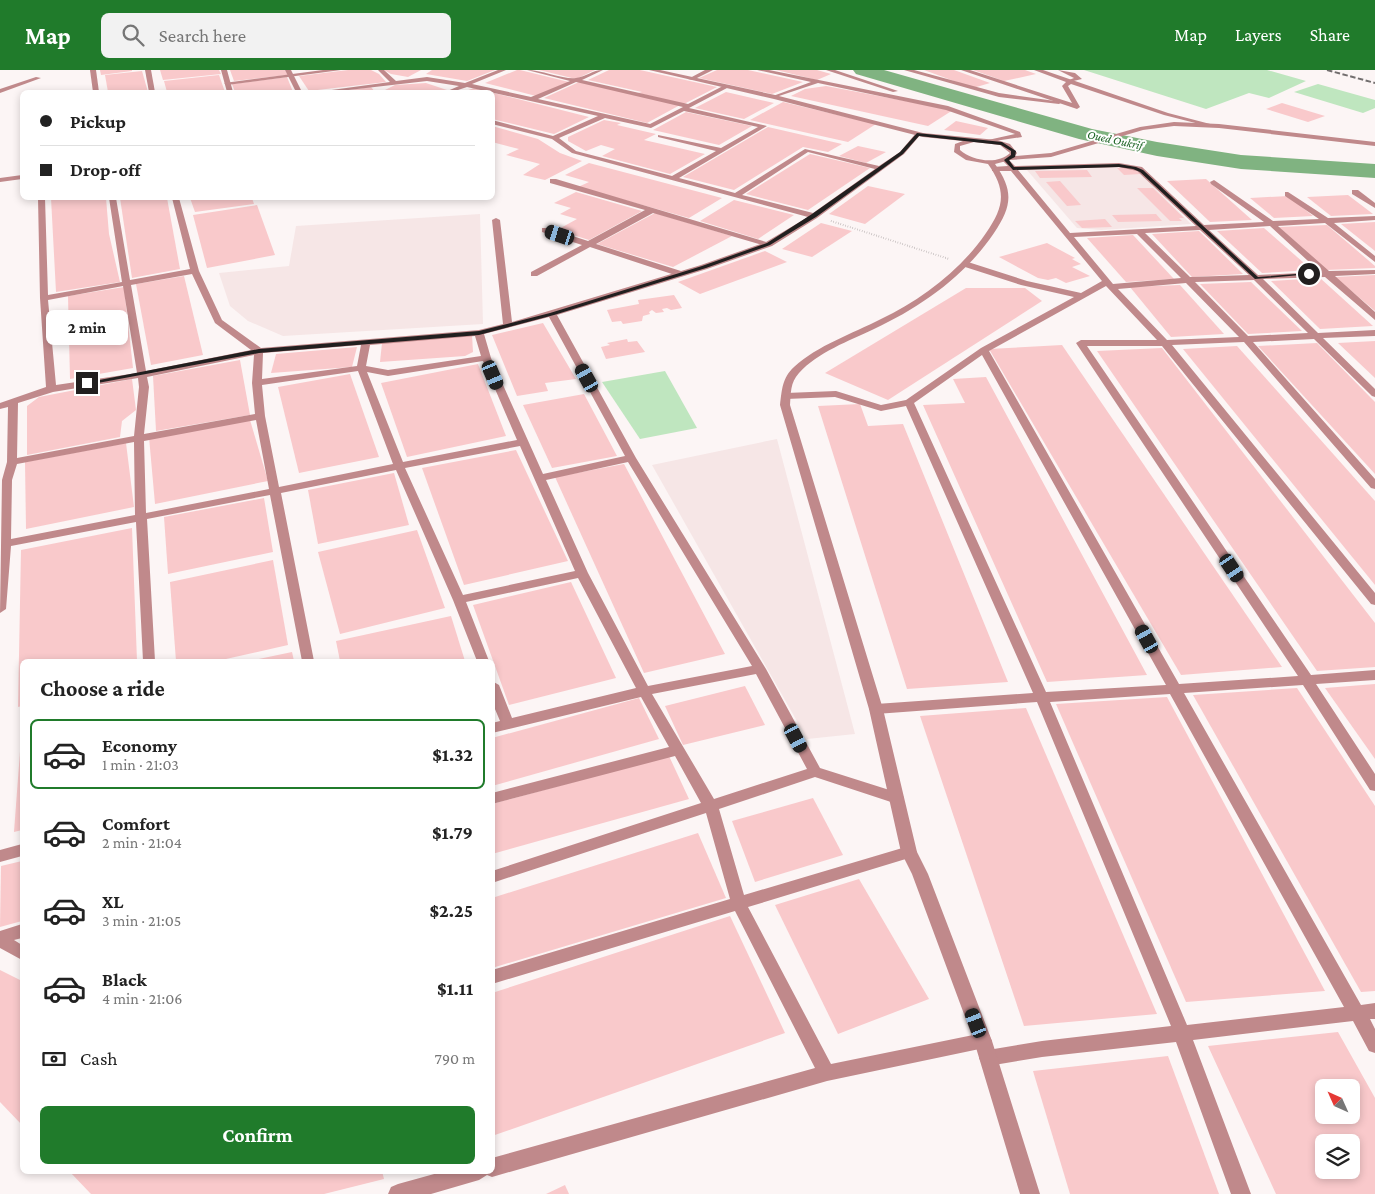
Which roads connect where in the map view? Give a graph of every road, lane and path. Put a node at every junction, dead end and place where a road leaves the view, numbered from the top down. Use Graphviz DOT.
graph roads {
  1 [pos="94,70"];
  2 [pos="148,70"];
  3 [pos="224,70"];
  4 [pos="338,70"];
  5 [pos="381,70"];
  6 [pos="503,70"];
  7 [pos="530,70"];
  8 [pos="600,70"];
  9 [pos="652,70"];
  10 [pos="710,70"];
  11 [pos="760,70"];
  12 [pos="829,70"];
  13 [pos="907,70"];
  14 [pos="964,70"];
  15 [pos="1037,70"];
  16 [pos="1061,70"];
  17 [pos="290,73"];
  18 [pos="418,74"];
  19 [pos="845,74"];
  20 [pos="38,78"];
  21 [pos="691,79"];
  22 [pos="578,80"];
  23 [pos="404,81"];
  24 [pos="1071,81"];
  25 [pos="818,82"];
  26 [pos="227,83"];
  27 [pos="395,83"];
  28 [pos="467,84"];
  29 [pos="725,87"];
  30 [pos="96,90"];
  31 [pos="152,90"];
  32 [pos="229,90"];
  33 [pos="298,90"];
  34 [pos="337,90"];
  35 [pos="453,90"];
  36 [pos="491,90"];
  37 [pos="0,91"];
  38 [pos="495,91"];
  39 [pos="775,97"];
  40 [pos="530,100"];
  41 [pos="1059,102"];
  42 [pos="686,107"];
  43 [pos="948,108"];
  44 [pos="1149,108"];
  45 [pos="603,116"];
  46 [pos="495,123"];
  47 [pos="1161,125"];
  48 [pos="1211,125"];
  49 [pos="920,135"];
  50 [pos="660,136"];
  51 [pos="1019,137"];
  52 [pos="554,138"];
  53 [pos="974,140"];
  54 [pos="990,141"];
  55 [pos="1375,144"];
  56 [pos="940,145"];
  57 [pos="948,149"];
  58 [pos="720,150"];
  59 [pos="958,154"];
  60 [pos="1011,155"];
  61 [pos="993,165"];
  62 [pos="879,168"];
  63 [pos="1013,168"];
  64 [pos="20,177"];
  65 [pos="672,179"];
  66 [pos="0,180"];
  67 [pos="553,181"];
  68 [pos="1214,182"];
  69 [pos="1356,192"];
  70 [pos="1288,194"];
  71 [pos="736,196"];
  72 [pos="41,200"];
  73 [pos="112,200"];
  74 [pos="177,200"];
  75 [pos="1375,206"];
  76 [pos="652,210"];
  77 [pos="814,216"];
  78 [pos="1375,218"];
  79 [pos="496,220"];
  80 [pos="1327,221"];
  81 [pos="1272,224"];
  82 [pos="1202,228"];
  83 [pos="545,230"];
  84 [pos="1139,231"];
  85 [pos="1068,235"];
  86 [pos="589,244"];
  87 [pos="769,244"];
  88 [pos="1375,260"];
  89 [pos="965,264"];
  90 [pos="195,271"];
  91 [pos="1375,272"];
  92 [pos="1326,273"];
  93 [pos="534,274"];
  94 [pos="682,274"];
  95 [pos="1257,278"];
  96 [pos="1189,280"];
  97 [pos="128,284"];
  98 [pos="1109,284"];
  99 [pos="1084,296"];
  100 [pos="44,298"];
  101 [pos="552,314"];
  102 [pos="1375,317"];
  103 [pos="508,325"];
  104 [pos="479,333"];
  105 [pos="1375,333"];
  106 [pos="1316,336"];
  107 [pos="1246,339"];
  108 [pos="366,341"];
  109 [pos="1165,342"];
  110 [pos="984,350"];
  111 [pos="259,351"];
  112 [pos="486,358"];
  113 [pos="361,368"];
  114 [pos="141,375"];
  115 [pos="257,383"];
  116 [pos="51,389"];
  117 [pos="1375,394"];
  118 [pos="786,396"];
  119 [pos="13,401"];
  120 [pos="909,402"];
  121 [pos="0,406"];
  122 [pos="260,416"];
  123 [pos="139,438"];
  124 [pos="522,442"];
  125 [pos="631,458"];
  126 [pos="12,462"];
  127 [pos="399,466"];
  128 [pos="539,478"];
  129 [pos="4,481"];
  130 [pos="1375,486"];
  131 [pos="276,491"];
  132 [pos="141,518"];
  133 [pos="3,544"];
  134 [pos="582,573"];
  135 [pos="459,600"];
  136 [pos="1375,601"];
  137 [pos="0,609"];
  138 [pos="149,659"];
  139 [pos="308,659"];
  140 [pos="482,659"];
  141 [pos="760,669"];
  142 [pos="1375,675"];
  143 [pos="1307,680"];
  144 [pos="1176,690"];
  145 [pos="495,692"];
  146 [pos="644,692"];
  147 [pos="1041,696"];
  148 [pos="876,709"];
  149 [pos="508,724"];
  150 [pos="495,727"];
  151 [pos="678,750"];
  152 [pos="815,772"];
  153 [pos="1375,786"];
  154 [pos="495,798"];
  155 [pos="897,798"];
  156 [pos="711,807"];
  157 [pos="20,851"];
  158 [pos="909,852"];
  159 [pos="0,856"];
  160 [pos="495,876"];
  161 [pos="739,904"];
  162 [pos="20,932"];
  163 [pos="0,939"];
  164 [pos="20,952"];
  165 [pos="495,976"];
  166 [pos="1375,1011"];
  167 [pos="1357,1013"];
  168 [pos="1182,1033"];
  169 [pos="1375,1045"];
  170 [pos="986,1050"];
  171 [pos="827,1073"];
  172 [pos="495,1167"];
  173 [pos="468,1174"];
  174 [pos="398,1194"];
  175 [pos="1030,1194"];
  176 [pos="1241,1194"];
  1 -- 30 [label="street"];
  2 -- 31 [label="street"];
  3 -- 26 [label="street"];
  4 -- 17 [label="street"];
  5 -- 27 [label="street"];
  6 -- 28 [label="street"];
  7 -- 22 [label="street"];
  8 -- 22 [label="street"];
  9 -- 21 [label="street"];
  10 -- 21 [label="street"];
  11 -- 25 [label="street"];
  12 -- 19 [label="street"];
  13 -- 41 [label="street"];
  14 -- 41 [label="street"];
  15 -- 24 [label="street"];
  16 -- 24 [label="street"];
  17 -- 26 [label="street"];
  17 -- 33 [label="street"];
  18 -- 23 [label="street"];
  19 -- 25 [label="street"];
  19 -- 43 [label="street"];
  20 -- 37 [label="street"];
  21 -- 29 [label="street"];
  22 -- 40 [label="street"];
  22 -- 42 [label="street"];
  23 -- 27 [label="street"];
  23 -- 28 [label="street"];
  24 -- 41 [label="street"];
  24 -- 44 [label="street"];
  25 -- 39 [label="street"];
  25 -- 43 [label="street"];
  26 -- 32 [label="street"];
  27 -- 34 [label="street"];
  28 -- 35 [label="street"];
  28 -- 36 [label="street"];
  29 -- 39 [label="street"];
  29 -- 42 [label="street"];
  38 -- 40 [label="street"];
  39 -- 49 [label="street"];
  40 -- 45 [label="street"];
  42 -- 45 [label="street"];
  42 -- 58 [label="street"];
  43 -- 51 [label="street"];
  44 -- 47 [label="street"];
  44 -- 48 [label="street"];
  45 -- 52 [label="street"];
  46 -- 52 [label="street"];
  47 -- 48 [label="street"];
  47 -- 60 [label="street"];
  48 -- 55 [label="street"];
  49 -- 53 [label="street"];
  49 -- 56 [label="street"];
  49 -- 62 [label="street"];
  50 -- 58 [label="street"];
  51 -- 54 [label="street"];
  51 -- 60 [label="street"];
  52 -- 65 [label="street"];
  53 -- 54 [label="street"];
  53 -- 59 [label="street"];
  54 -- 60 [label="street"];
  57 -- 59 [label="street"];
  58 -- 65 [label="street"];
  59 -- 61 [label="street"];
  60 -- 61 [label="street"];
  60 -- 63 [label="street"];
  61 -- 63 [label="street"];
  61 -- 89 [label="street"];
  62 -- 71 [label="street"];
  62 -- 77 [label="street"];
  63 -- 82 [label="street"];
  63 -- 85 [label="street"];
  64 -- 66 [label="street"];
  65 -- 71 [label="street"];
  67 -- 76 [label="street"];
  68 -- 81 [label="street"];
  69 -- 75 [label="street"];
  70 -- 80 [label="street"];
  71 -- 77 [label="street"];
  72 -- 100 [label="street"];
  73 -- 97 [label="street"];
  74 -- 90 [label="street"];
  76 -- 86 [label="street"];
  76 -- 87 [label="street"];
  77 -- 87 [label="street"];
  77 -- 89 [label="path"];
  78 -- 80 [label="street"];
  79 -- 103 [label="street"];
  80 -- 81 [label="street"];
  80 -- 88 [label="street"];
  81 -- 82 [label="street"];
  81 -- 92 [label="street"];
  82 -- 84 [label="street"];
  82 -- 95 [label="street"];
  83 -- 86 [label="street"];
  84 -- 85 [label="street"];
  84 -- 96 [label="street"];
  85 -- 98 [label="street"];
  86 -- 93 [label="street"];
  86 -- 94 [label="street"];
  87 -- 94 [label="street"];
  89 -- 99 [label="street"];
  89 -- 118 [label="street"];
  90 -- 97 [label="street"];
  90 -- 111 [label="street"];
  91 -- 92 [label="street"];
  92 -- 95 [label="street"];
  92 -- 102 [label="street"];
  94 -- 101 [label="street"];
  95 -- 96 [label="street"];
  95 -- 106 [label="street"];
  96 -- 98 [label="street"];
  96 -- 107 [label="street"];
  97 -- 100 [label="street"];
  97 -- 114 [label="street"];
  98 -- 99 [label="street"];
  98 -- 109 [label="street"];
  99 -- 110 [label="street"];
  100 -- 116 [label="street"];
  101 -- 103 [label="street"];
  101 -- 125 [label="street"];
  103 -- 104 [label="street"];
  104 -- 108 [label="street"];
  104 -- 112 [label="street"];
  105 -- 106 [label="street"];
  106 -- 107 [label="street"];
  106 -- 117 [label="street"];
  107 -- 109 [label="street"];
  107 -- 130 [label="street"];
  108 -- 111 [label="street"];
  108 -- 113 [label="street"];
  109 -- 136 [label="street"];
  109 -- 143 [label="street"];
  110 -- 120 [label="street"];
  110 -- 144 [label="street"];
  111 -- 114 [label="street"];
  111 -- 115 [label="street"];
  112 -- 113 [label="street"];
  112 -- 124 [label="street"];
  113 -- 115 [label="street"];
  113 -- 127 [label="street"];
  114 -- 116 [label="street"];
  114 -- 123 [label="street"];
  115 -- 122 [label="street"];
  116 -- 119 [label="street"];
  118 -- 120 [label="street"];
  118 -- 148 [label="street"];
  119 -- 121 [label="street"];
  119 -- 126 [label="street"];
  120 -- 147 [label="street"];
  122 -- 123 [label="street"];
  122 -- 131 [label="street"];
  123 -- 126 [label="street"];
  123 -- 132 [label="street"];
  124 -- 127 [label="street"];
  124 -- 128 [label="street"];
  125 -- 128 [label="street"];
  125 -- 141 [label="street"];
  126 -- 129 [label="street"];
  127 -- 131 [label="street"];
  127 -- 135 [label="street"];
  128 -- 134 [label="street"];
  129 -- 133 [label="street"];
  131 -- 132 [label="street"];
  131 -- 139 [label="street"];
  132 -- 133 [label="street"];
  132 -- 138 [label="street"];
  133 -- 137 [label="street"];
  134 -- 135 [label="street"];
  134 -- 146 [label="street"];
  135 -- 140 [label="street"];
  141 -- 146 [label="street"];
  141 -- 152 [label="street"];
  142 -- 143 [label="street"];
  143 -- 144 [label="street"];
  143 -- 153 [label="street"];
  144 -- 147 [label="street"];
  144 -- 167 [label="street"];
  145 -- 149 [label="street"];
  146 -- 149 [label="street"];
  146 -- 151 [label="street"];
  147 -- 148 [label="street"];
  147 -- 168 [label="street"];
  148 -- 155 [label="street"];
  149 -- 150 [label="street"];
  151 -- 154 [label="street"];
  151 -- 156 [label="street"];
  152 -- 155 [label="street"];
  152 -- 156 [label="street"];
  155 -- 158 [label="street"];
  156 -- 160 [label="street"];
  156 -- 161 [label="street"];
  157 -- 159 [label="street"];
  158 -- 161 [label="street"];
  158 -- 170 [label="street"];
  161 -- 165 [label="street"];
  161 -- 171 [label="street"];
  162 -- 163 [label="street"];
  163 -- 164 [label="street"];
  166 -- 167 [label="street"];
  167 -- 168 [label="street"];
  167 -- 169 [label="street"];
  168 -- 170 [label="street"];
  168 -- 176 [label="street"];
  170 -- 171 [label="street"];
  170 -- 175 [label="street"];
  171 -- 172 [label="street"];
  173 -- 174 [label="street"];
}
